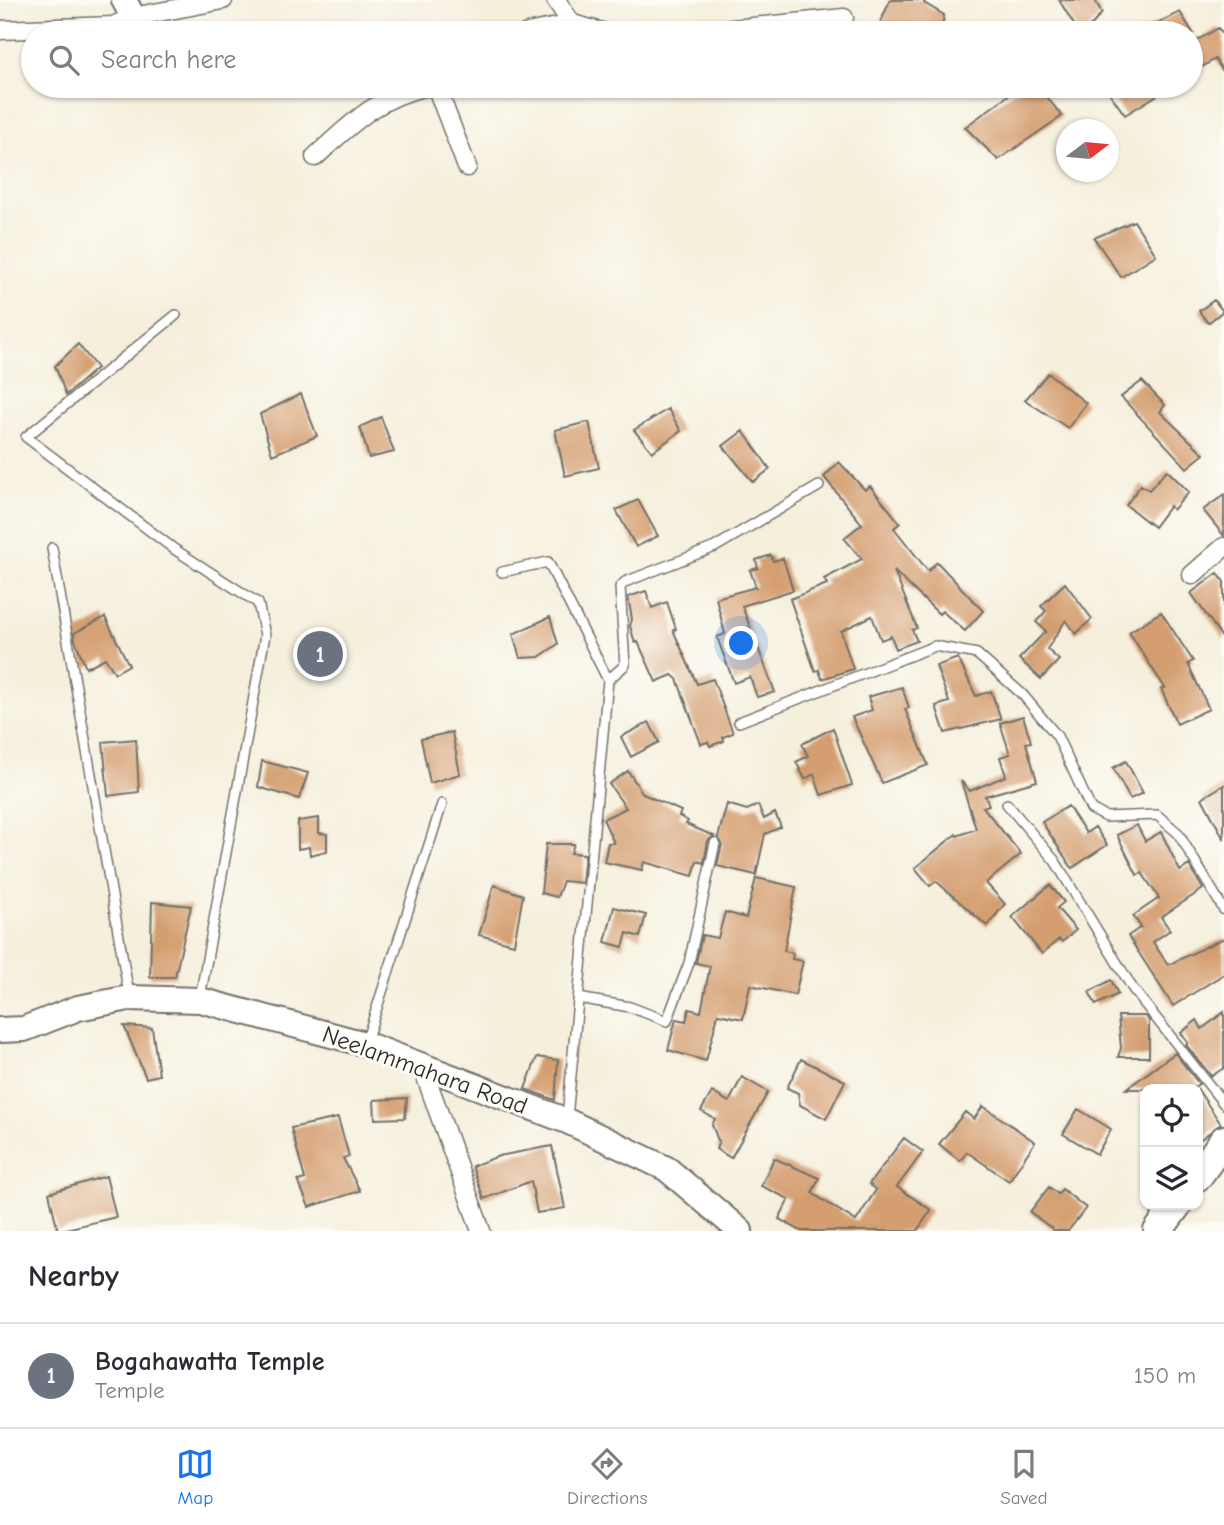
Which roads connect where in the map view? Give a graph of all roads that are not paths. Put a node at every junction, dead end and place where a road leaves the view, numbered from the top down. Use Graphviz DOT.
graph roads {
  1 [pos="223,0"];
  2 [pos="556,0"];
  3 [pos="128,8"];
  4 [pos="844,18"];
  5 [pos="570,21"];
  6 [pos="814,21"];
  7 [pos="21,29"];
  8 [pos="0,30"];
  9 [pos="389,98"];
  10 [pos="441,98"];
  11 [pos="315,156"];
  12 [pos="467,167"];
  13 [pos="176,315"];
  14 [pos="818,486"];
  15 [pos="1224,547"];
  16 [pos="52,548"];
  17 [pos="502,572"];
  18 [pos="1192,575"];
  19 [pos="608,680"];
  20 [pos="738,722"];
  21 [pos="442,804"];
  22 [pos="1007,804"];
  23 [pos="715,843"];
  24 [pos="1224,909"];
  25 [pos="129,998"];
  26 [pos="578,998"];
  27 [pos="200,1000"];
  28 [pos="0,1030"];
  29 [pos="365,1044"];
  30 [pos="422,1066"];
  31 [pos="1224,1104"];
  32 [pos="567,1121"];
  33 [pos="1224,1140"];
  34 [pos="1203,1169"];
  35 [pos="481,1231"];
  36 [pos="740,1231"];
  1 -- 3 [label="street"];
  2 -- 5 [label="street"];
  4 -- 6 [label="street"];
  7 -- 8 [label="street"];
  9 -- 11 [label="street"];
  10 -- 12 [label="street"];
  13 -- 27 [label="lane"];
  14 -- 19 [label="lane"];
  15 -- 18 [label="street"];
  16 -- 25 [label="lane"];
  17 -- 19 [label="lane"];
  19 -- 26 [label="lane"];
  20 -- 24 [label="lane"];
  21 -- 29 [label="lane"];
  22 -- 31 [label="lane"];
  23 -- 26 [label="lane"];
  25 -- 27 [label="street, Neelammahara Road"];
  25 -- 28 [label="street, Neelammahara Road"];
  26 -- 32 [label="lane"];
  27 -- 29 [label="street, Neelammahara Road"];
  29 -- 30 [label="street, Neelammahara Road"];
  30 -- 32 [label="street, Neelammahara Road"];
  30 -- 35 [label="street"];
  32 -- 36 [label="street, Neelammahara Road"];
  33 -- 34 [label="main road"];
}
